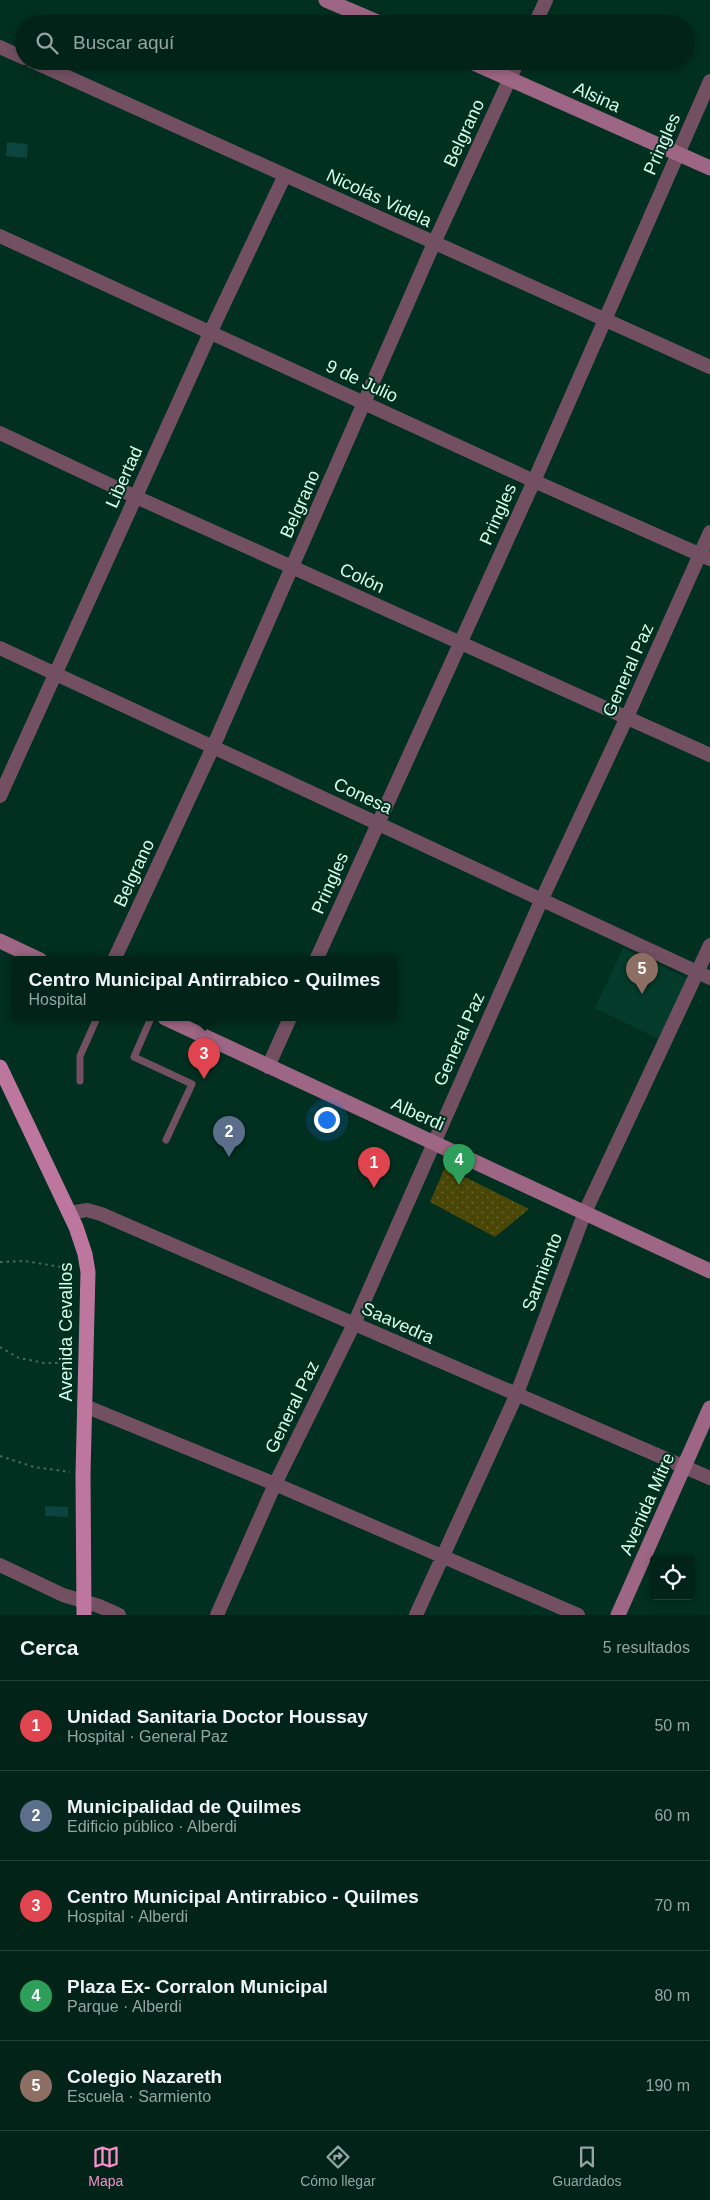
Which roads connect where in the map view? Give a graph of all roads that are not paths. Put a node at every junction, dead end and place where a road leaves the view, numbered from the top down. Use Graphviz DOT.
graph roads {
  1 [pos="326,0"];
  2 [pos="546,0"];
  3 [pos="361,15"];
  4 [pos="539,15"];
  5 [pos="0,47"];
  6 [pos="15,54"];
  7 [pos="52,70"];
  8 [pos="490,70"];
  9 [pos="514,70"];
  10 [pos="510,79"];
  11 [pos="710,81"];
  12 [pos="678,153"];
  13 [pos="710,168"];
  14 [pos="285,175"];
  15 [pos="0,236"];
  16 [pos="434,244"];
  17 [pos="605,319"];
  18 [pos="210,333"];
  19 [pos="710,367"];
  20 [pos="364,403"];
  21 [pos="0,433"];
  22 [pos="534,481"];
  23 [pos="136,497"];
  24 [pos="710,532"];
  25 [pos="705,556"];
  26 [pos="292,567"];
  27 [pos="460,644"];
  28 [pos="0,648"];
  29 [pos="56,674"];
  30 [pos="627,717"];
  31 [pos="213,746"];
  32 [pos="710,755"];
  33 [pos="0,796"];
  34 [pos="378,824"];
  35 [pos="541,901"];
  36 [pos="0,942"];
  37 [pos="710,945"];
  38 [pos="31,956"];
  39 [pos="116,956"];
  40 [pos="318,956"];
  41 [pos="697,972"];
  42 [pos="710,978"];
  43 [pos="96,1021"];
  44 [pos="150,1021"];
  45 [pos="170,1021"];
  46 [pos="289,1021"];
  47 [pos="0,1067"];
  48 [pos="268,1067"];
  49 [pos="80,1081"];
  50 [pos="166,1140"];
  51 [pos="434,1142"];
  52 [pos="585,1212"];
  53 [pos="69,1213"];
  54 [pos="710,1272"];
  55 [pos="354,1324"];
  56 [pos="516,1396"];
  57 [pos="85,1406"];
  58 [pos="710,1408"];
  59 [pos="684,1467"];
  60 [pos="710,1478"];
  61 [pos="275,1484"];
  62 [pos="442,1558"];
  63 [pos="0,1565"];
  64 [pos="84,1609"];
  65 [pos="119,1615"];
  66 [pos="217,1615"];
  67 [pos="416,1615"];
  68 [pos="578,1615"];
  69 [pos="618,1615"];
  1 -- 3 [label="street"];
  2 -- 4 [label="street"];
  5 -- 6 [label="street"];
  7 -- 14 [label="street, Nicolás Videla"];
  8 -- 10 [label="street, Alsina"];
  9 -- 10 [label="street, Belgrano"];
  10 -- 12 [label="street, Alsina"];
  10 -- 16 [label="street, Belgrano"];
  11 -- 12 [label="street, Pringles"];
  12 -- 13 [label="street, Alsina"];
  12 -- 17 [label="street, Pringles"];
  14 -- 16 [label="street, Nicolás Videla"];
  14 -- 18 [label="street, Libertad"];
  15 -- 18 [label="street, 9 de Julio"];
  16 -- 17 [label="street, Nicolás Videla"];
  16 -- 20 [label="street, Belgrano"];
  17 -- 19 [label="street, Nicolás Videla"];
  17 -- 22 [label="street, Pringles"];
  18 -- 20 [label="street, 9 de Julio"];
  18 -- 23 [label="street, Libertad"];
  20 -- 22 [label="street, 9 de Julio"];
  20 -- 26 [label="street, Belgrano"];
  21 -- 23 [label="street, Colón"];
  22 -- 25 [label="street, 9 de Julio"];
  22 -- 27 [label="street, Pringles"];
  23 -- 26 [label="street, Colón"];
  23 -- 29 [label="street, Libertad"];
  24 -- 25 [label="street, General Paz"];
  25 -- 30 [label="street, General Paz"];
  26 -- 27 [label="street, Colón"];
  26 -- 31 [label="street, Belgrano"];
  27 -- 30 [label="street, Colón"];
  27 -- 34 [label="street, Pringles"];
  28 -- 29 [label="street, Conesa"];
  29 -- 31 [label="street, Conesa"];
  29 -- 33 [label="street, Libertad"];
  30 -- 32 [label="street, Colón"];
  30 -- 35 [label="street, General Paz"];
  31 -- 34 [label="street, Conesa"];
  31 -- 39 [label="street, Belgrano"];
  34 -- 35 [label="street, Conesa"];
  34 -- 40 [label="street, Pringles"];
  35 -- 41 [label="street, Conesa"];
  35 -- 51 [label="street, General Paz"];
  36 -- 38 [label="street"];
  37 -- 41 [label="street, Sarmiento"];
  41 -- 42 [label="street, Conesa"];
  41 -- 52 [label="street, Sarmiento"];
  43 -- 49 [label="lane"];
  44 -- 50 [label="lane"];
  45 -- 48 [label="street, Alberdi"];
  46 -- 48 [label="street"];
  47 -- 53 [label="main road, Avenida Cevallos"];
  48 -- 51 [label="street, Alberdi"];
  51 -- 52 [label="street, Alberdi"];
  51 -- 55 [label="street, General Paz"];
  52 -- 54 [label="street, Alberdi"];
  52 -- 56 [label="street, Sarmiento"];
  53 -- 55 [label="street, Saavedra"];
  53 -- 57 [label="main road, Avenida Cevallos"];
  55 -- 56 [label="street, Saavedra"];
  55 -- 61 [label="street, General Paz"];
  56 -- 59 [label="street, Saavedra"];
  56 -- 62 [label="street, Sarmiento"];
  57 -- 61 [label="street"];
  57 -- 64 [label="main road, Avenida Cevallos"];
  58 -- 59 [label="street, Avenida Mitre"];
  59 -- 60 [label="street, Saavedra"];
  59 -- 69 [label="street, Avenida Mitre"];
  61 -- 62 [label="street"];
  61 -- 66 [label="street, General Paz"];
  62 -- 67 [label="street, Sarmiento"];
  62 -- 68 [label="street"];
  63 -- 64 [label="street"];
  64 -- 65 [label="street"];
}
